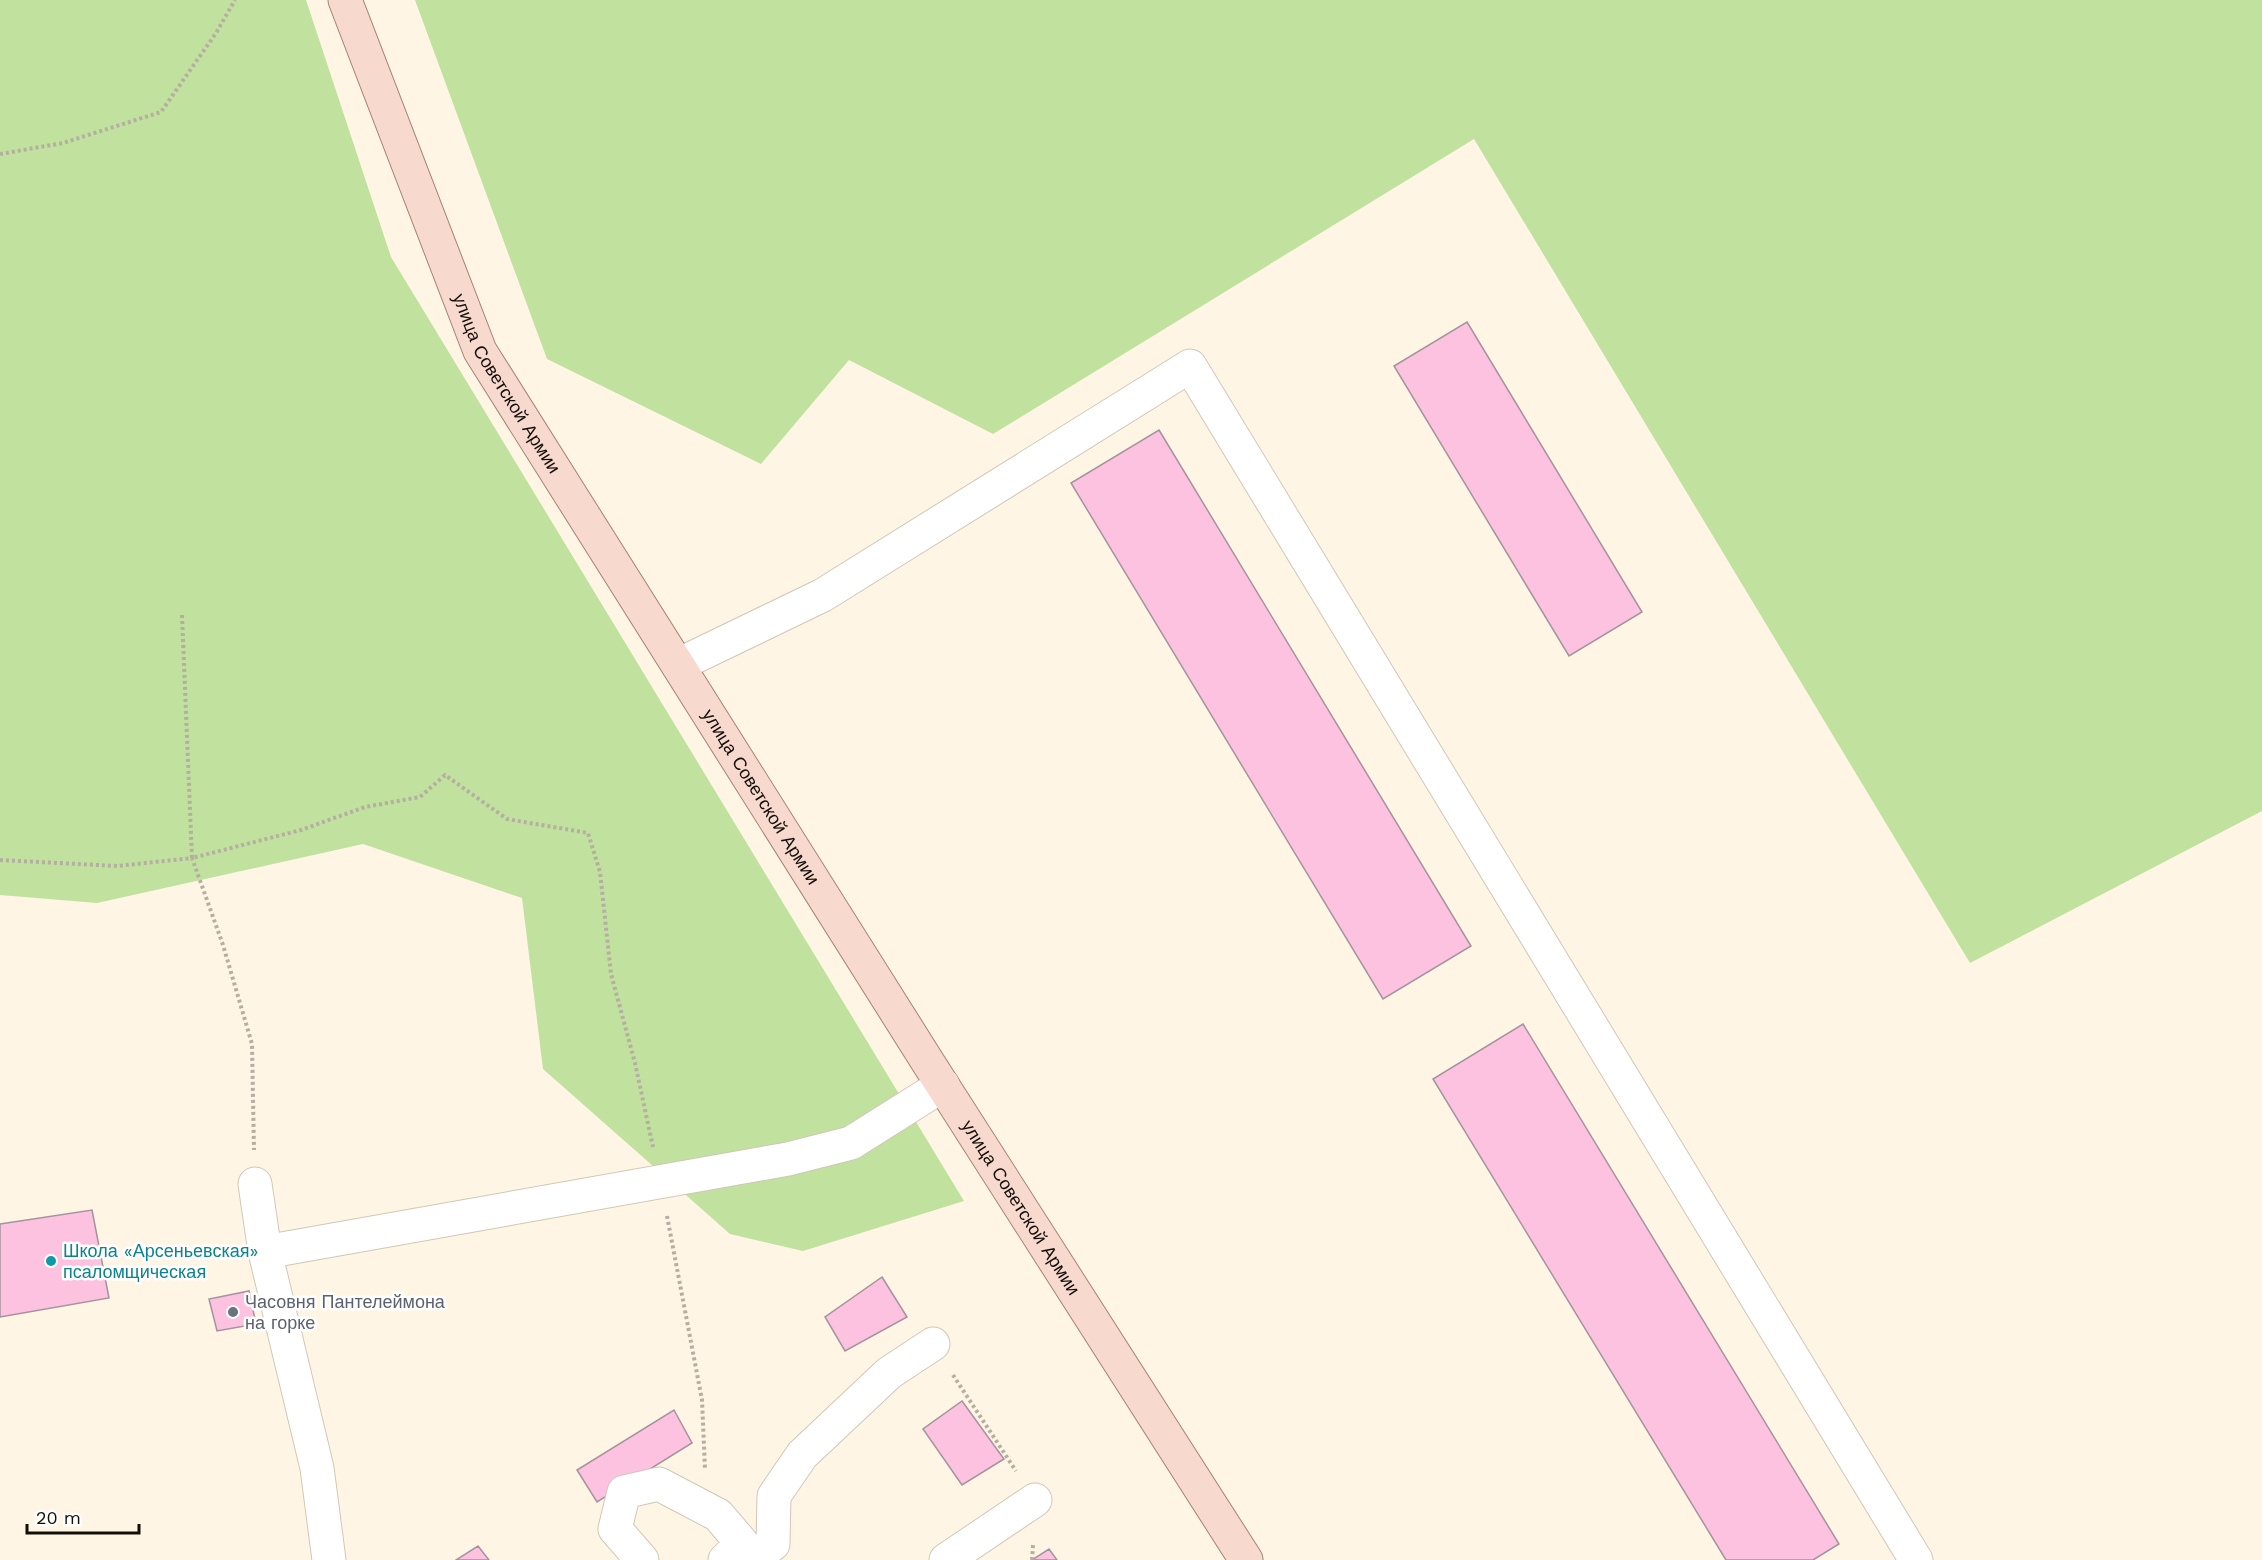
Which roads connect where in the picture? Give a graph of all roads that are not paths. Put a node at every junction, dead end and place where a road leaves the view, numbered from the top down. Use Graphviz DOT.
graph roads {
  1 [pos="345,0"];
  2 [pos="678,665"];
  3 [pos="943,1085"];
  4 [pos="255,1184"];
  5 [pos="265,1252"];
  6 [pos="933,1344"];
  7 [pos="1035,1500"];
  8 [pos="329,1560"];
  9 [pos="642,1560"];
  10 [pos="725,1560"];
  11 [pos="751,1560"];
  12 [pos="946,1560"];
  13 [pos="1246,1560"];
  14 [pos="1916,1560"];
  1 -- 2 [label="main road, улица Советской Армии"];
  2 -- 3 [label="main road, улица Советской Армии"];
  2 -- 14 [label="lane"];
  3 -- 5 [label="lane"];
  3 -- 13 [label="main road, улица Советской Армии"];
  4 -- 5 [label="lane"];
  5 -- 8 [label="lane"];
  6 -- 11 [label="lane"];
  7 -- 12 [label="lane"];
  9 -- 10 [label="lane"];
}
